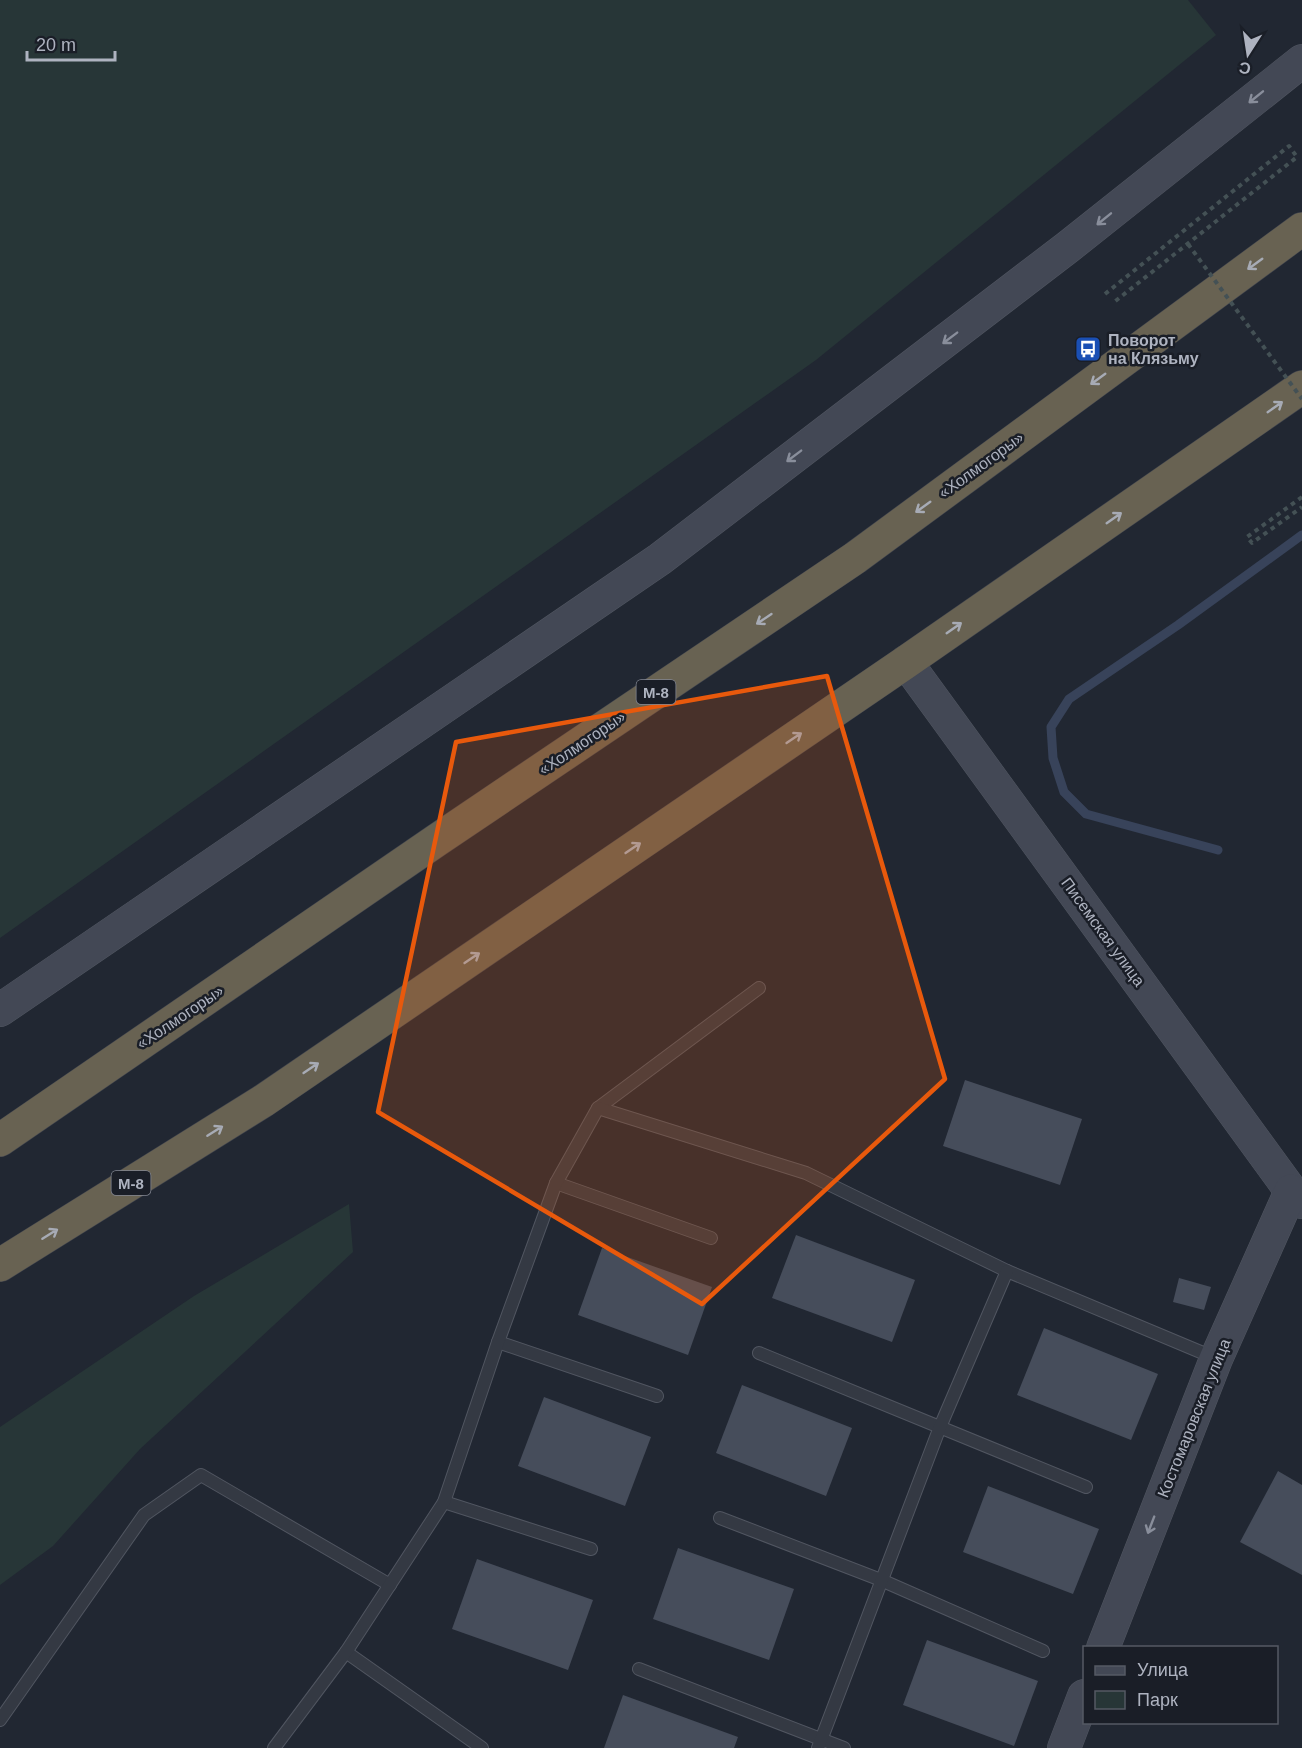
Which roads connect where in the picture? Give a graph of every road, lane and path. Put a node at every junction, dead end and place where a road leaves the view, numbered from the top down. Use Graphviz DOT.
graph roads {
  1 [pos="1302,61"];
  2 [pos="1302,230"];
  3 [pos="1188,244"];
  4 [pos="1105,294"];
  5 [pos="1113,303"];
  6 [pos="1302,387"];
  7 [pos="1302,399"];
  8 [pos="1302,497"];
  9 [pos="1302,507"];
  10 [pos="906,662"];
  11 [pos="759,988"];
  12 [pos="0,1010"];
  13 [pos="598,1107"];
  14 [pos="0,1140"];
  15 [pos="556,1183"];
  16 [pos="1297,1196"];
  17 [pos="711,1238"];
  18 [pos="0,1264"];
  19 [pos="1007,1271"];
  20 [pos="498,1342"];
  21 [pos="759,1353"];
  22 [pos="1216,1359"];
  23 [pos="657,1396"];
  24 [pos="940,1427"];
  25 [pos="1086,1487"];
  26 [pos="444,1502"];
  27 [pos="720,1518"];
  28 [pos="591,1549"];
  29 [pos="881,1580"];
  30 [pos="390,1585"];
  31 [pos="1104,1646"];
  32 [pos="1043,1651"];
  33 [pos="346,1652"];
  34 [pos="639,1669"];
  35 [pos="1083,1699"];
  36 [pos="0,1720"];
  37 [pos="820,1743"];
  38 [pos="274,1748"];
  39 [pos="482,1748"];
  40 [pos="844,1748"];
  41 [pos="1064,1748"];
  1 -- 12 [label="main road, one-way"];
  2 -- 14 [label="highway, «Холмогоры» / М-8, one-way"];
  3 -- 4 [label="path"];
  3 -- 5 [label="path"];
  3 -- 7 [label="path, bridge"];
  10 -- 6 [label="highway, М-8, one-way"];
  8 -- 9 [label="path"];
  10 -- 16 [label="main road, Писемская улица"];
  18 -- 10 [label="highway, М-8, one-way"];
  11 -- 13 [label="lane"];
  13 -- 15 [label="lane"];
  13 -- 19 [label="lane"];
  15 -- 17 [label="lane"];
  15 -- 20 [label="lane"];
  16 -- 22 [label="main road, Костомаровская улица"];
  19 -- 22 [label="lane"];
  19 -- 24 [label="lane"];
  20 -- 23 [label="lane"];
  20 -- 26 [label="lane"];
  21 -- 24 [label="lane"];
  22 -- 31 [label="main road, Костомаровская улица, one-way"];
  24 -- 25 [label="lane"];
  24 -- 29 [label="lane"];
  26 -- 28 [label="lane"];
  26 -- 30 [label="lane"];
  27 -- 29 [label="lane"];
  29 -- 32 [label="lane"];
  29 -- 37 [label="lane"];
  30 -- 33 [label="lane"];
  30 -- 36 [label="lane"];
  33 -- 38 [label="lane"];
  33 -- 39 [label="lane"];
  34 -- 37 [label="lane"];
  35 -- 41 [label="main road"];
  37 -- 40 [label="lane"];
}
